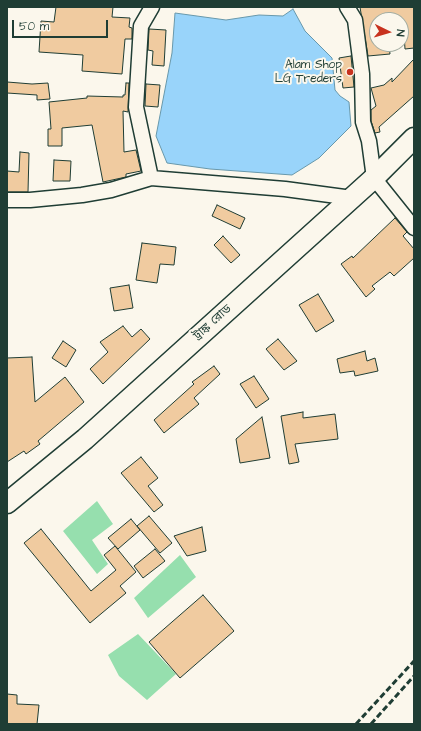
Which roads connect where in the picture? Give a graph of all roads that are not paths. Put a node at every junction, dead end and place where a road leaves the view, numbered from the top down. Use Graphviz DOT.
graph roads {
  1 [pos="152,7"];
  2 [pos="346,7"];
  3 [pos="414,138"];
  4 [pos="150,178"];
  5 [pos="374,178"];
  6 [pos="352,198"];
  7 [pos="7,200"];
  8 [pos="414,228"];
  9 [pos="7,503"];
  1 -- 4 [label="street"];
  2 -- 5 [label="street"];
  3 -- 5 [label="main road, ট্রাঙ্ক রোড"];
  4 -- 6 [label="street"];
  4 -- 7 [label="street"];
  5 -- 6 [label="main road, ট্রাঙ্ক রোড"];
  5 -- 8 [label="street"];
  6 -- 9 [label="main road, ট্রাঙ্ক রোড"];
}
